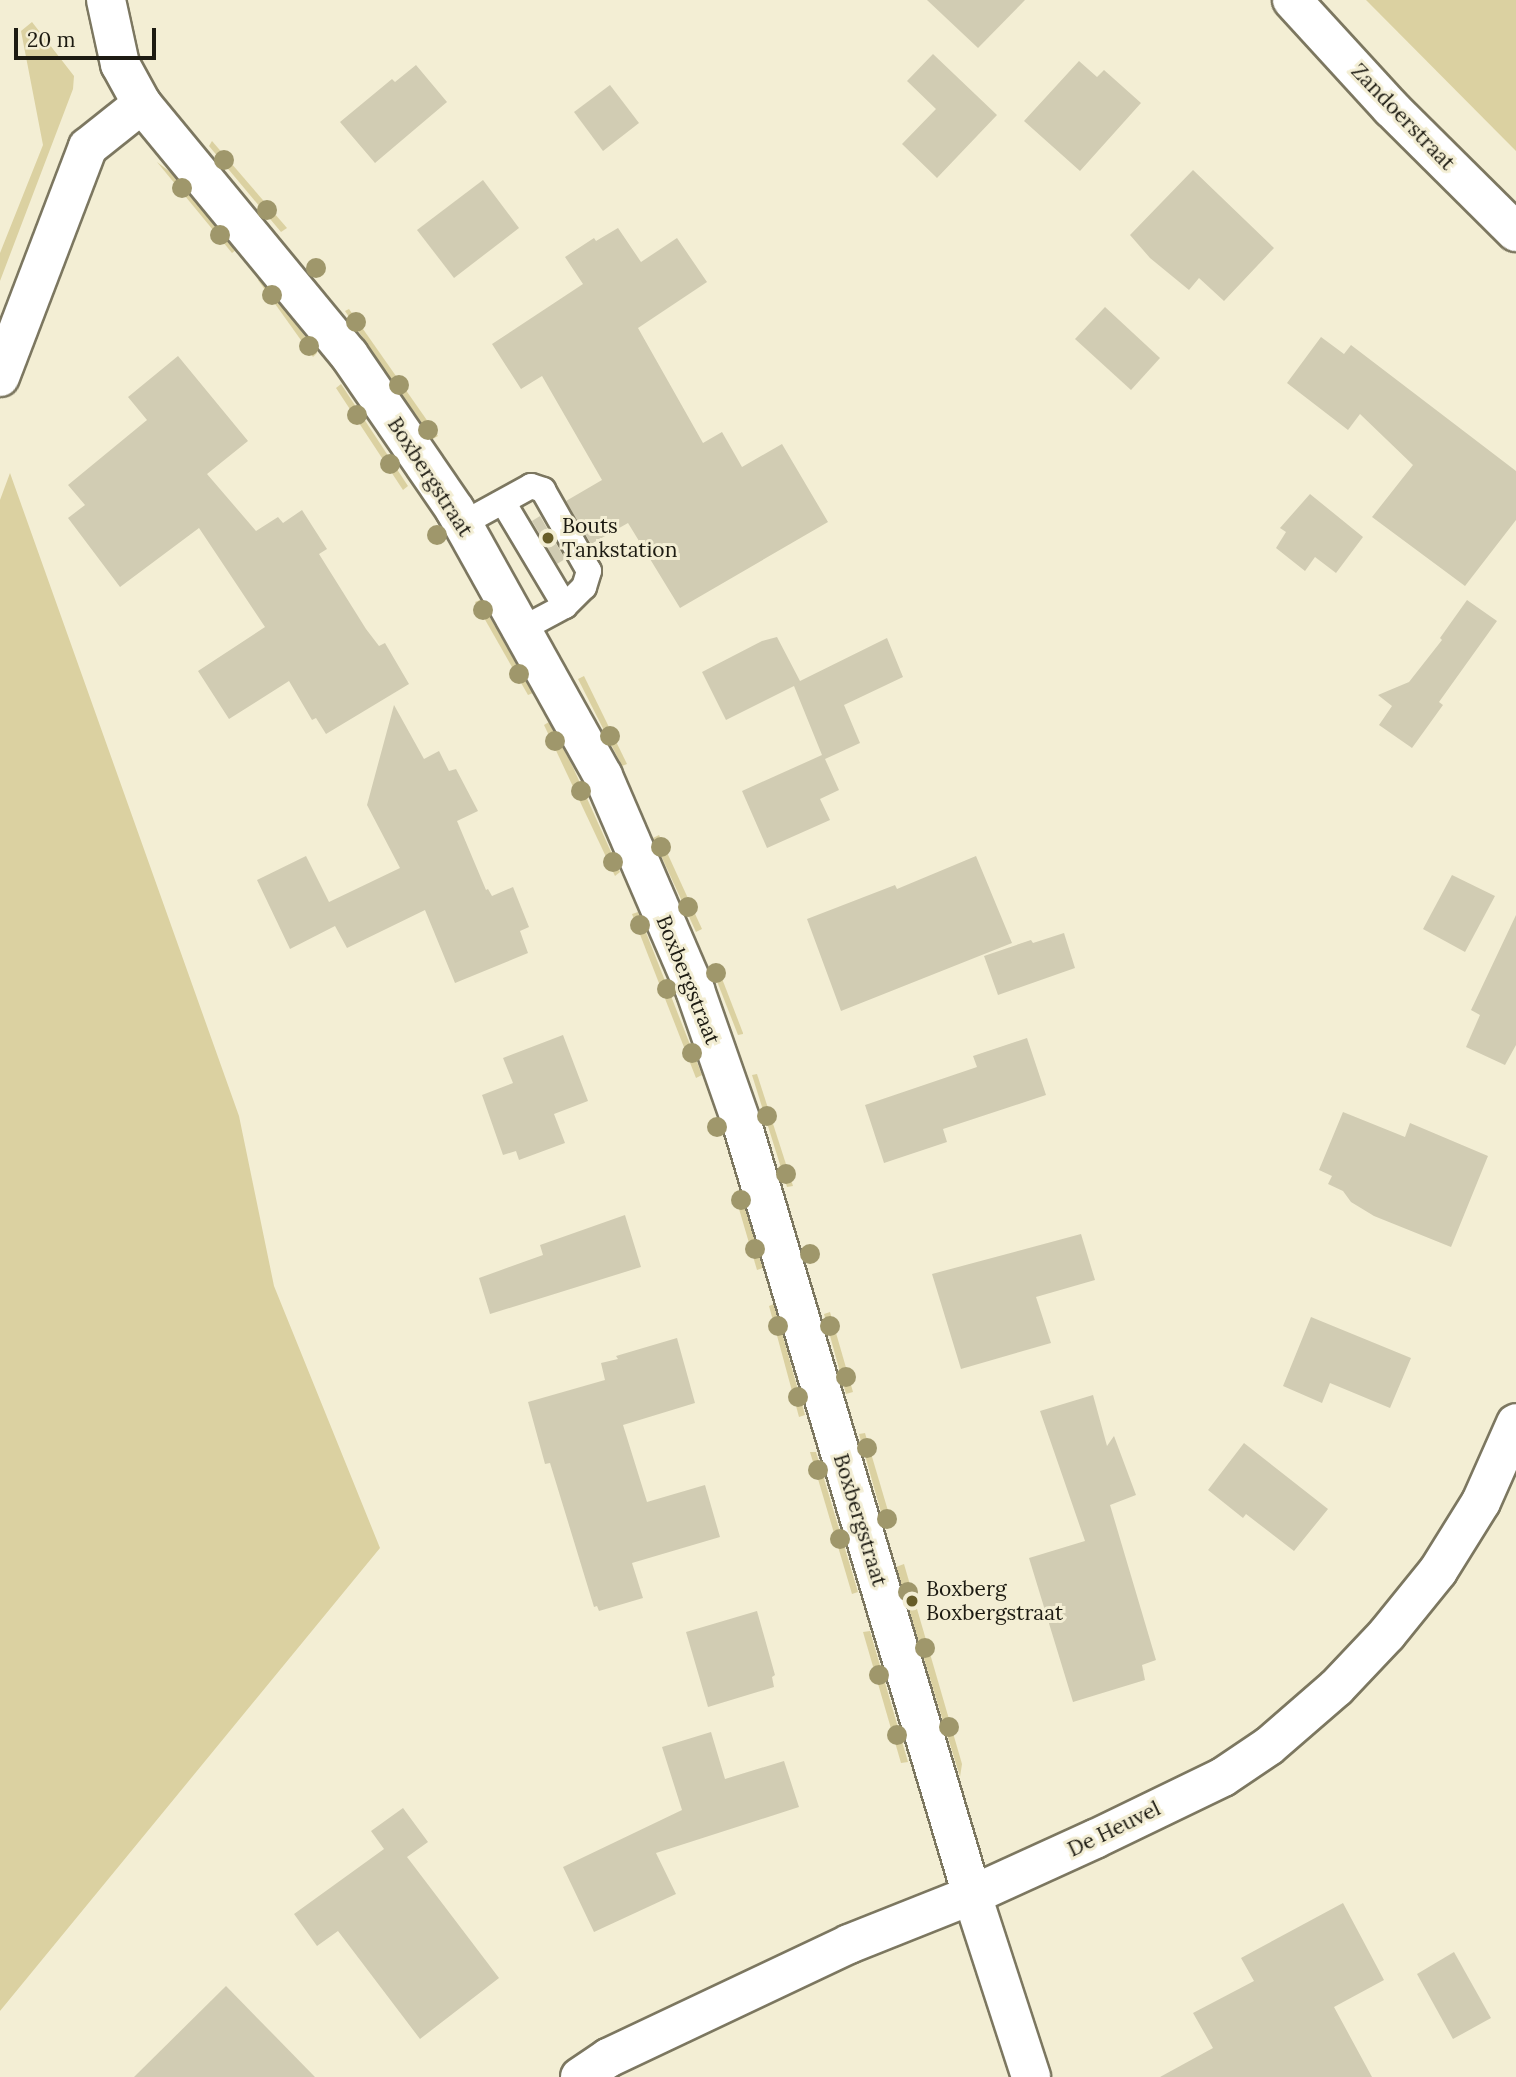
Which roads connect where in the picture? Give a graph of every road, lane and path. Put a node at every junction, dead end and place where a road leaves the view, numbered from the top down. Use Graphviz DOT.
graph roads {
  1 [pos="106,0"];
  2 [pos="1292,0"];
  3 [pos="142,104"];
  4 [pos="1516,232"];
  5 [pos="0,377"];
  6 [pos="503,502"];
  7 [pos="462,524"];
  8 [pos="565,606"];
  9 [pos="522,629"];
  10 [pos="1516,1423"];
  11 [pos="972,1895"];
  12 [pos="580,2077"];
  13 [pos="1031,2077"];
  1 -- 3 [label="street, Boxbergstraat"];
  2 -- 4 [label="street, Zandoerstraat"];
  3 -- 5 [label="street"];
  3 -- 7 [label="street, Boxbergstraat"];
  6 -- 7 [label="lane"];
  6 -- 8 [label="lane"];
  6 -- 8 [label="lane"];
  7 -- 9 [label="street, Boxbergstraat"];
  8 -- 9 [label="lane"];
  9 -- 11 [label="street, Boxbergstraat"];
  10 -- 11 [label="street, De Heuvel"];
  11 -- 12 [label="street, De Heuvel"];
  11 -- 13 [label="street, Boxbergstraat"];
}
